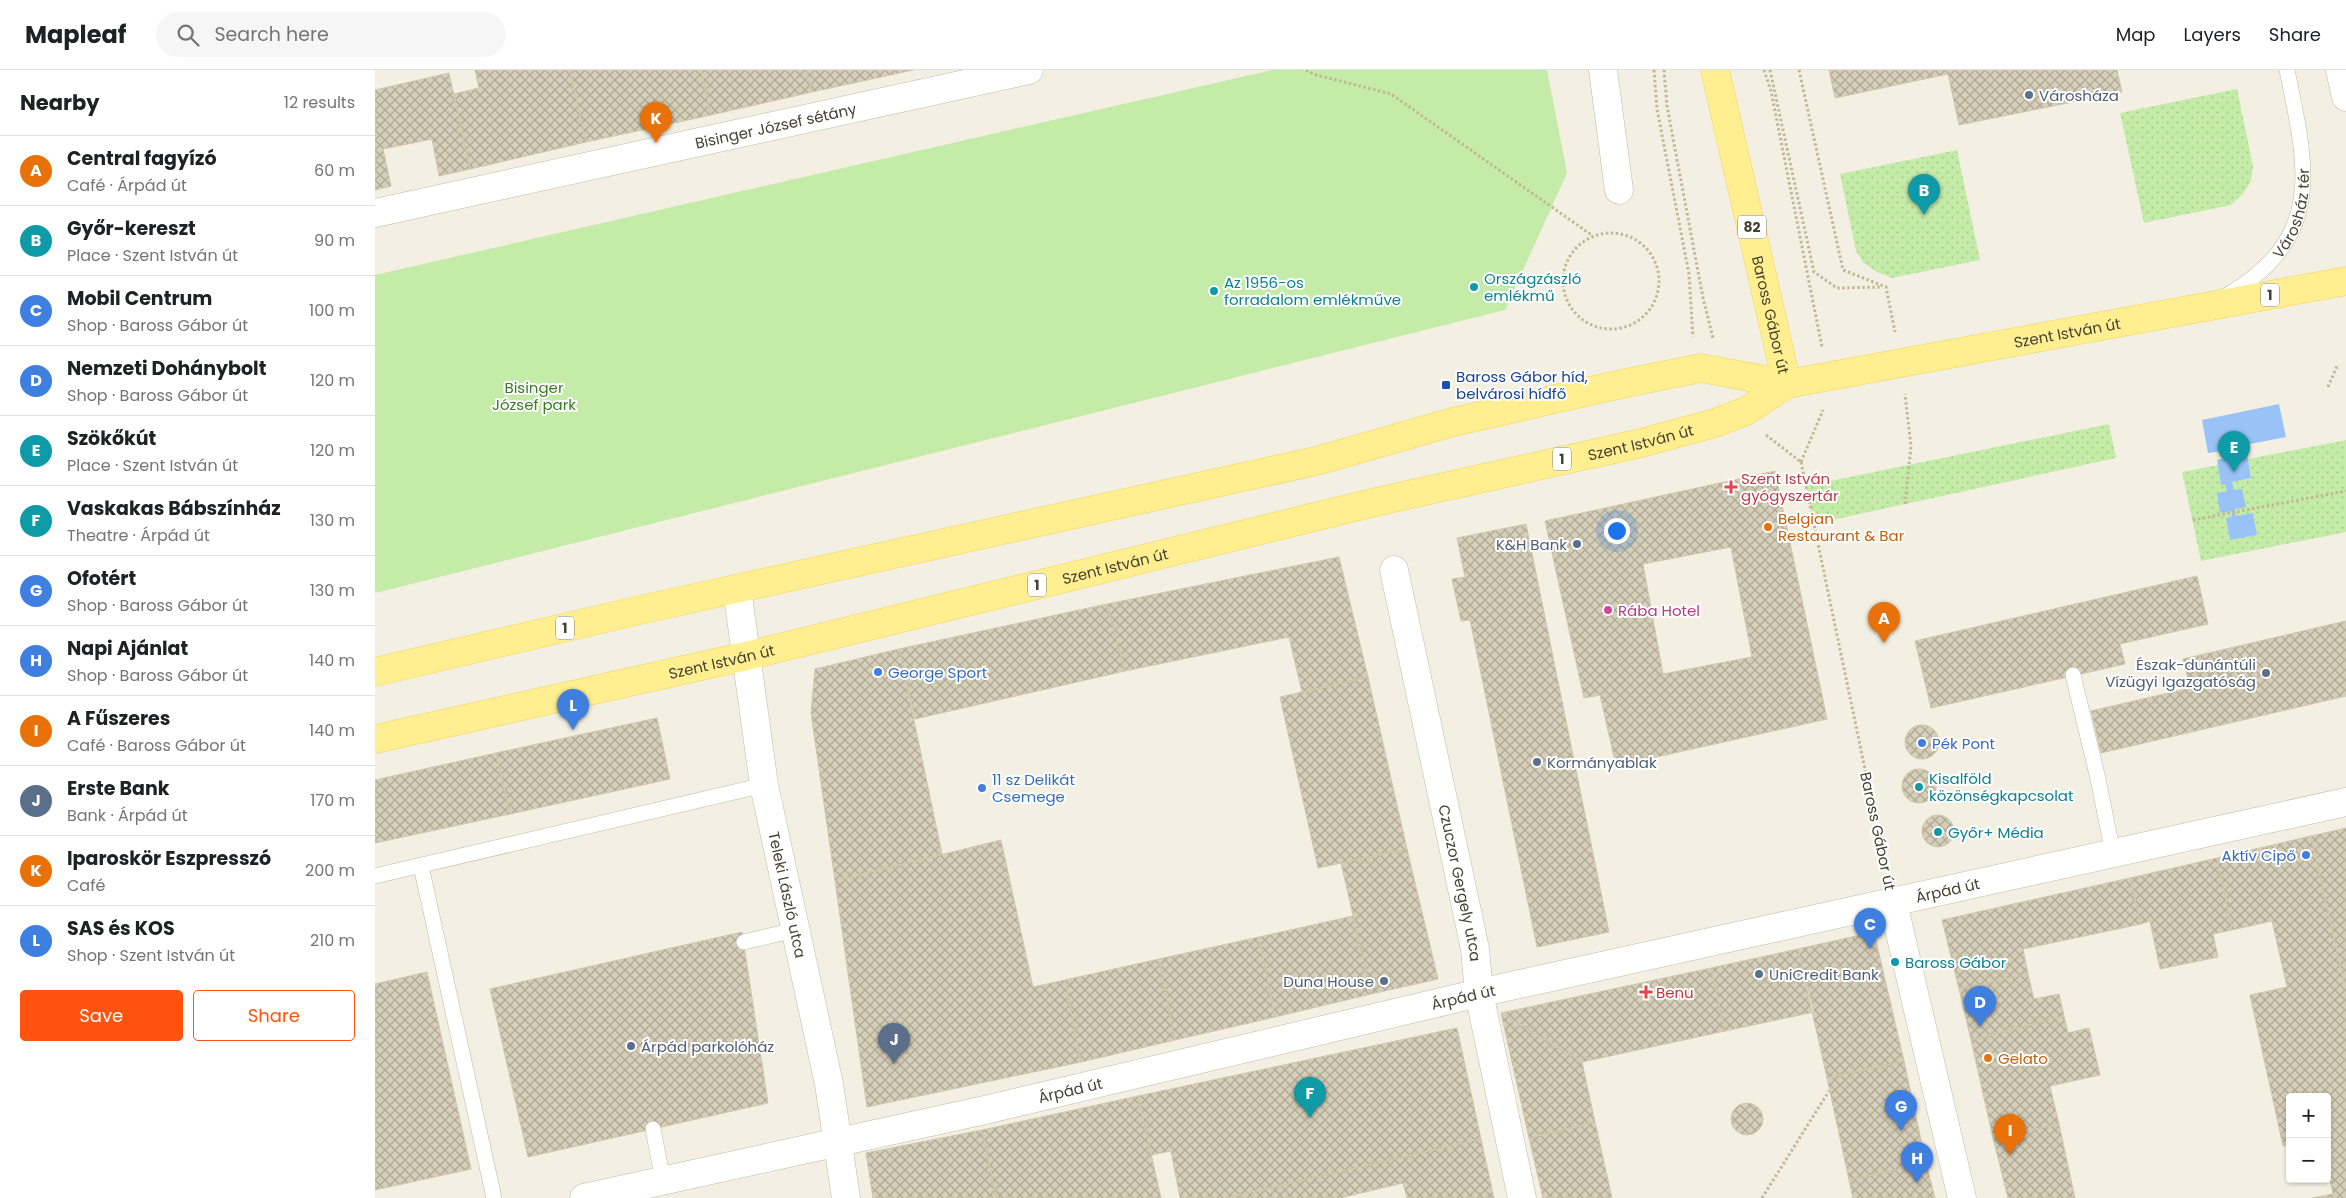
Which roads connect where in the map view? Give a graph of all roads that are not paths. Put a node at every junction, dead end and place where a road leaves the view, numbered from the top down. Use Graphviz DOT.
graph roads {
  1 [pos="1029,70"];
  2 [pos="1603,70"];
  3 [pos="1715,70"];
  4 [pos="2287,70"];
  5 [pos="2340,70"];
  6 [pos="2346,97"];
  7 [pos="1619,190"];
  8 [pos="375,213"];
  9 [pos="2346,281"];
  10 [pos="2195,308"];
  11 [pos="1787,384"];
  12 [pos="1394,570"];
  13 [pos="737,589"];
  14 [pos="746,656"];
  15 [pos="375,672"];
  16 [pos="2073,676"];
  17 [pos="375,739"];
  18 [pos="764,785"];
  19 [pos="2346,802"];
  20 [pos="2113,854"];
  21 [pos="421,866"];
  22 [pos="375,876"];
  23 [pos="1893,903"];
  24 [pos="795,930"];
  25 [pos="744,942"];
  26 [pos="1479,993"];
  27 [pos="653,1129"];
  28 [pos="838,1143"];
  29 [pos="663,1181"];
  30 [pos="588,1197"];
  31 [pos="494,1198"];
  32 [pos="846,1198"];
  33 [pos="1522,1198"];
  34 [pos="1962,1198"];
  1 -- 8 [label="street, Bisinger József sétány"];
  2 -- 7 [label="street"];
  3 -- 11 [label="main road, Baross Gábor út / 82"];
  4 -- 10 [label="lane, Városház tér"];
  5 -- 6 [label="street"];
  9 -- 10 [label="main road, Szent István út / 1"];
  10 -- 11 [label="main road, Szent István út / 1"];
  11 -- 13 [label="main road, Szent István út / 1"];
  11 -- 14 [label="main road, Szent István út / 1"];
  12 -- 26 [label="street, Czuczor Gergely utca"];
  13 -- 14 [label="street, Teleki László utca"];
  13 -- 15 [label="main road, Szent István út / 1"];
  14 -- 17 [label="main road, Szent István út / 1"];
  14 -- 18 [label="street, Teleki László utca"];
  16 -- 20 [label="lane"];
  18 -- 21 [label="lane"];
  18 -- 24 [label="street, Teleki László utca"];
  19 -- 20 [label="street, Árpád út"];
  20 -- 23 [label="street, Árpád út"];
  21 -- 22 [label="lane"];
  21 -- 31 [label="lane"];
  23 -- 26 [label="street, Árpád út"];
  23 -- 34 [label="street, Baross Gábor út"];
  24 -- 25 [label="lane"];
  24 -- 28 [label="street, Teleki László utca"];
  26 -- 28 [label="street, Árpád út"];
  26 -- 33 [label="street, Czuczor Gergely utca"];
  27 -- 29 [label="lane"];
  28 -- 29 [label="street, Árpád út"];
  28 -- 32 [label="street, Teleki László utca"];
  29 -- 30 [label="street, Árpád út"];
}
